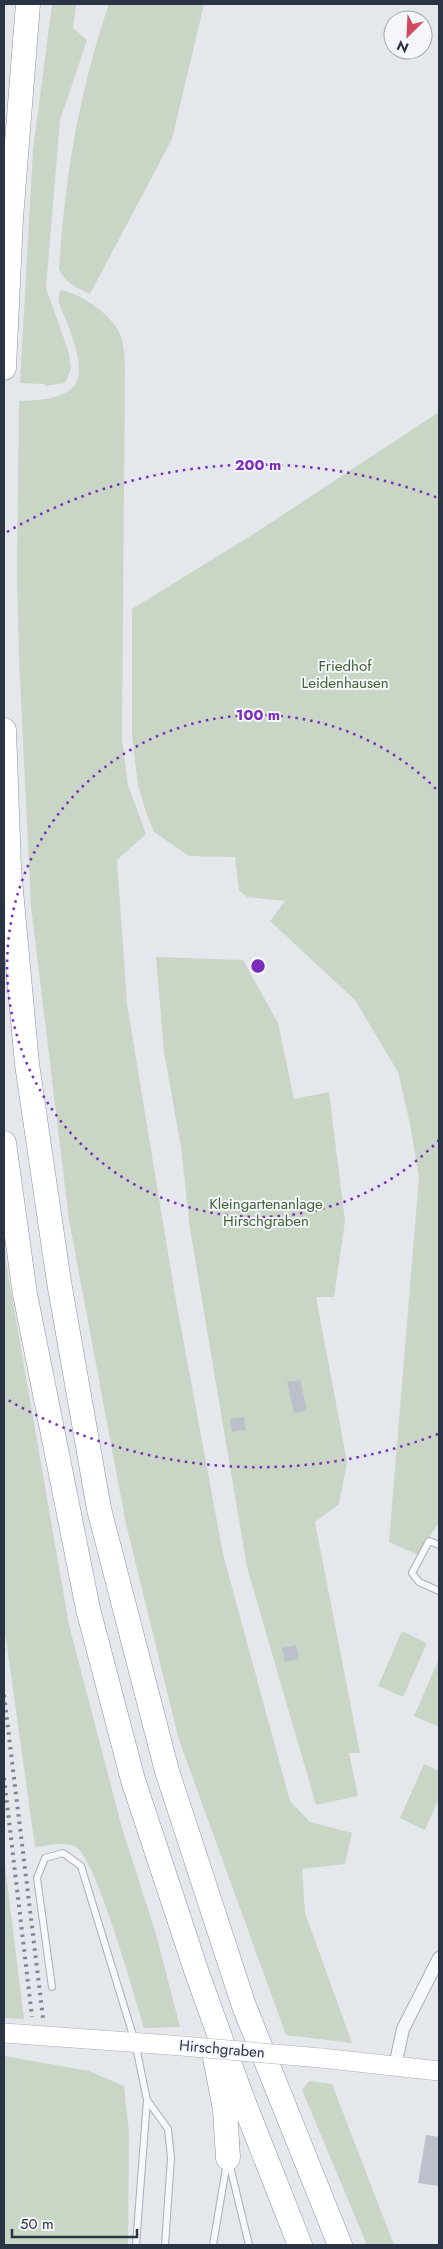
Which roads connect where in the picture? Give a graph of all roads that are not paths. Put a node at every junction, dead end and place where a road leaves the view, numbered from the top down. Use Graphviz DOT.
graph roads {
  1 [pos="28,4"];
  2 [pos="4,368"];
  3 [pos="4,730"];
  4 [pos="4,1143"];
  5 [pos="439,1545"];
  6 [pos="439,1591"];
  7 [pos="439,1958"];
  8 [pos="197,1972"];
  9 [pos="52,1987"];
  10 [pos="4,2033"];
  11 [pos="135,2042"];
  12 [pos="395,2066"];
  13 [pos="439,2071"];
  14 [pos="147,2100"];
  15 [pos="228,2158"];
  16 [pos="136,2245"];
  17 [pos="165,2245"];
  18 [pos="213,2245"];
  19 [pos="249,2245"];
  20 [pos="300,2245"];
  21 [pos="340,2245"];
  1 -- 2 [label="highway"];
  3 -- 21 [label="highway"];
  4 -- 8 [label="highway"];
  5 -- 6 [label="lane"];
  7 -- 12 [label="street"];
  8 -- 15 [label="highway"];
  8 -- 20 [label="highway"];
  9 -- 11 [label="lane"];
  10 -- 11 [label="street, Hirschgraben"];
  11 -- 12 [label="street, Hirschgraben, bridge"];
  11 -- 14 [label="lane"];
  12 -- 13 [label="street, Hirschgraben"];
  14 -- 16 [label="lane"];
  14 -- 17 [label="lane"];
  15 -- 18 [label="lane"];
  15 -- 19 [label="lane"];
}
